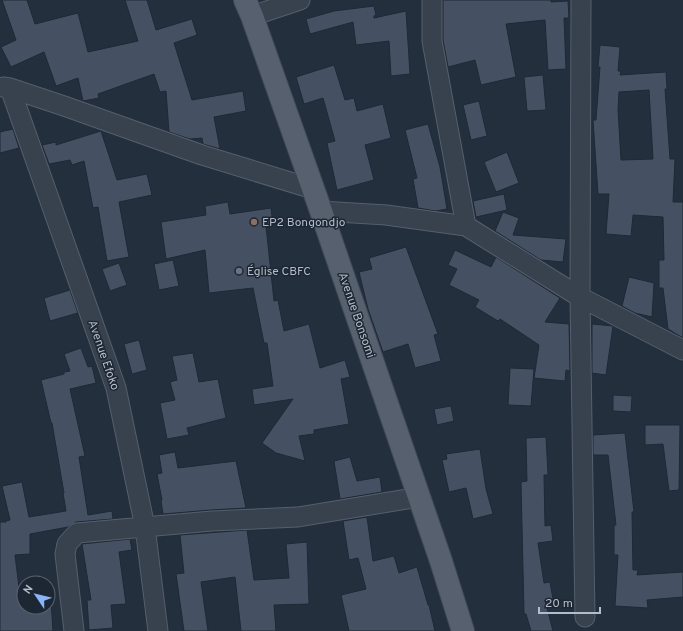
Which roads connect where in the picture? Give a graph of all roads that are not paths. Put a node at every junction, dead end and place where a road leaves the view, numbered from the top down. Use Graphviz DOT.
graph roads {
  1 [pos="300,0"];
  2 [pos="432,0"];
  3 [pos="581,0"];
  4 [pos="248,8"];
  5 [pos="5,87"];
  6 [pos="313,189"];
  7 [pos="321,211"];
  8 [pos="466,226"];
  9 [pos="580,297"];
  10 [pos="683,350"];
  11 [pos="420,498"];
  12 [pos="145,527"];
  13 [pos="585,617"];
  14 [pos="74,631"];
  15 [pos="158,631"];
  16 [pos="463,631"];
  1 -- 4 [label="street"];
  2 -- 8 [label="street"];
  3 -- 9 [label="street"];
  4 -- 6 [label="main road, Avenue Bonsomi"];
  5 -- 6 [label="street"];
  5 -- 12 [label="street, Avenue Efoko"];
  6 -- 7 [label="main road, Avenue Bonsomi"];
  7 -- 8 [label="street"];
  7 -- 11 [label="main road, Avenue Bonsomi"];
  8 -- 9 [label="street"];
  9 -- 10 [label="street"];
  9 -- 13 [label="street"];
  11 -- 12 [label="street"];
  11 -- 16 [label="main road, Avenue Bonsomi"];
  12 -- 14 [label="street"];
  12 -- 15 [label="street, Avenue Efoko"];
}
